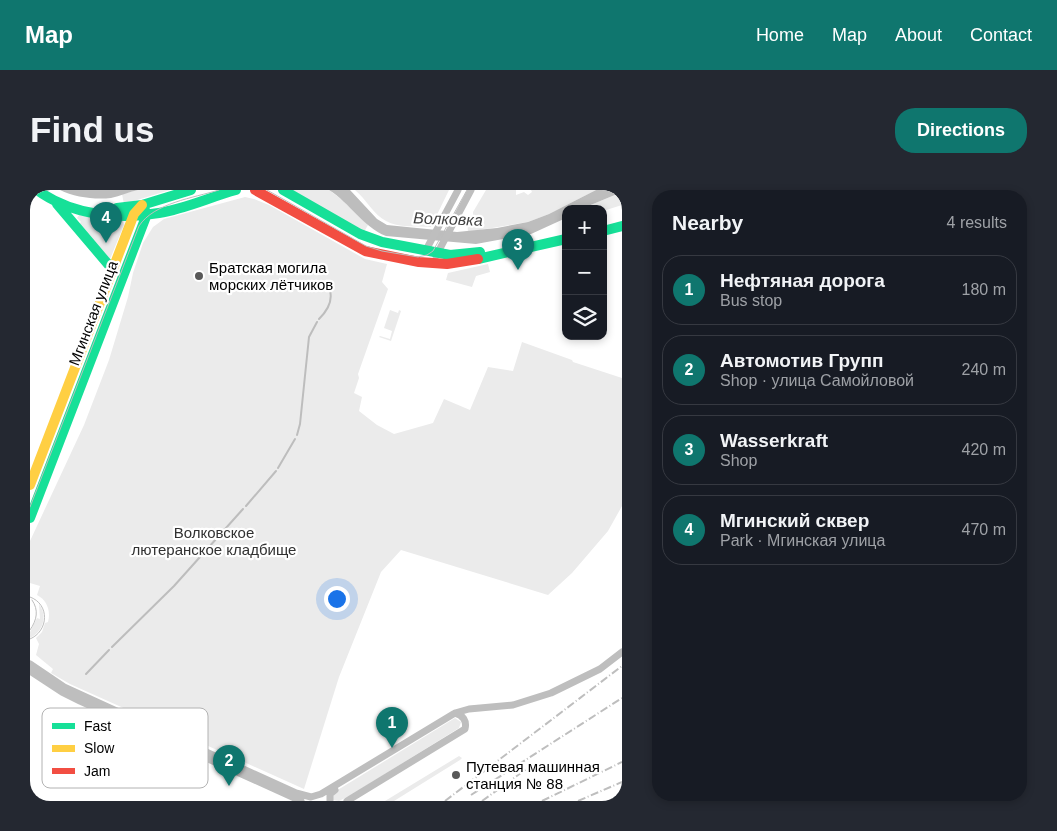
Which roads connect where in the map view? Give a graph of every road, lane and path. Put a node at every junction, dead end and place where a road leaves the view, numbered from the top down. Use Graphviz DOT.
graph roads {
  1 [pos="38,190"];
  2 [pos="47,190"];
  3 [pos="191,190"];
  4 [pos="236,190"];
  5 [pos="254,190"];
  6 [pos="283,190"];
  7 [pos="458,190"];
  8 [pos="471,190"];
  9 [pos="56,202"];
  10 [pos="145,209"];
  11 [pos="134,214"];
  12 [pos="622,220"];
  13 [pos="607,223"];
  14 [pos="622,226"];
  15 [pos="607,230"];
  16 [pos="562,234"];
  17 [pos="562,240"];
  18 [pos="428,246"];
  19 [pos="440,248"];
  20 [pos="432,264"];
  21 [pos="113,270"];
  22 [pos="30,485"];
  23 [pos="30,518"];
  24 [pos="622,652"];
  25 [pos="30,664"];
  26 [pos="30,671"];
  27 [pos="95,708"];
  28 [pos="110,708"];
  29 [pos="455,713"];
  30 [pos="208,753"];
  31 [pos="208,759"];
  32 [pos="346,780"];
  33 [pos="301,801"];
  34 [pos="330,801"];
  35 [pos="347,801"];
  1 -- 9 [label="street"];
  2 -- 10 [label="street"];
  3 -- 10 [label="street"];
  4 -- 10 [label="street"];
  5 -- 20 [label="street"];
  6 -- 18 [label="street"];
  7 -- 18 [label="street"];
  8 -- 19 [label="street"];
  9 -- 11 [label="street"];
  9 -- 21 [label="street"];
  10 -- 11 [label="street"];
  10 -- 23 [label="street, Мгинская улица"];
  11 -- 21 [label="street, Мгинская улица"];
  12 -- 13 [label="street"];
  14 -- 15 [label="street"];
  16 -- 19 [label="street"];
  17 -- 20 [label="street"];
  18 -- 19 [label="street"];
  19 -- 20 [label="street"];
  21 -- 22 [label="street, Мгинская улица"];
  24 -- 29 [label="street"];
  25 -- 28 [label="street"];
  26 -- 27 [label="street"];
  29 -- 32 [label="street"];
  29 -- 35 [label="street"];
  30 -- 32 [label="street"];
  31 -- 33 [label="street"];
  32 -- 34 [label="street"];
}
